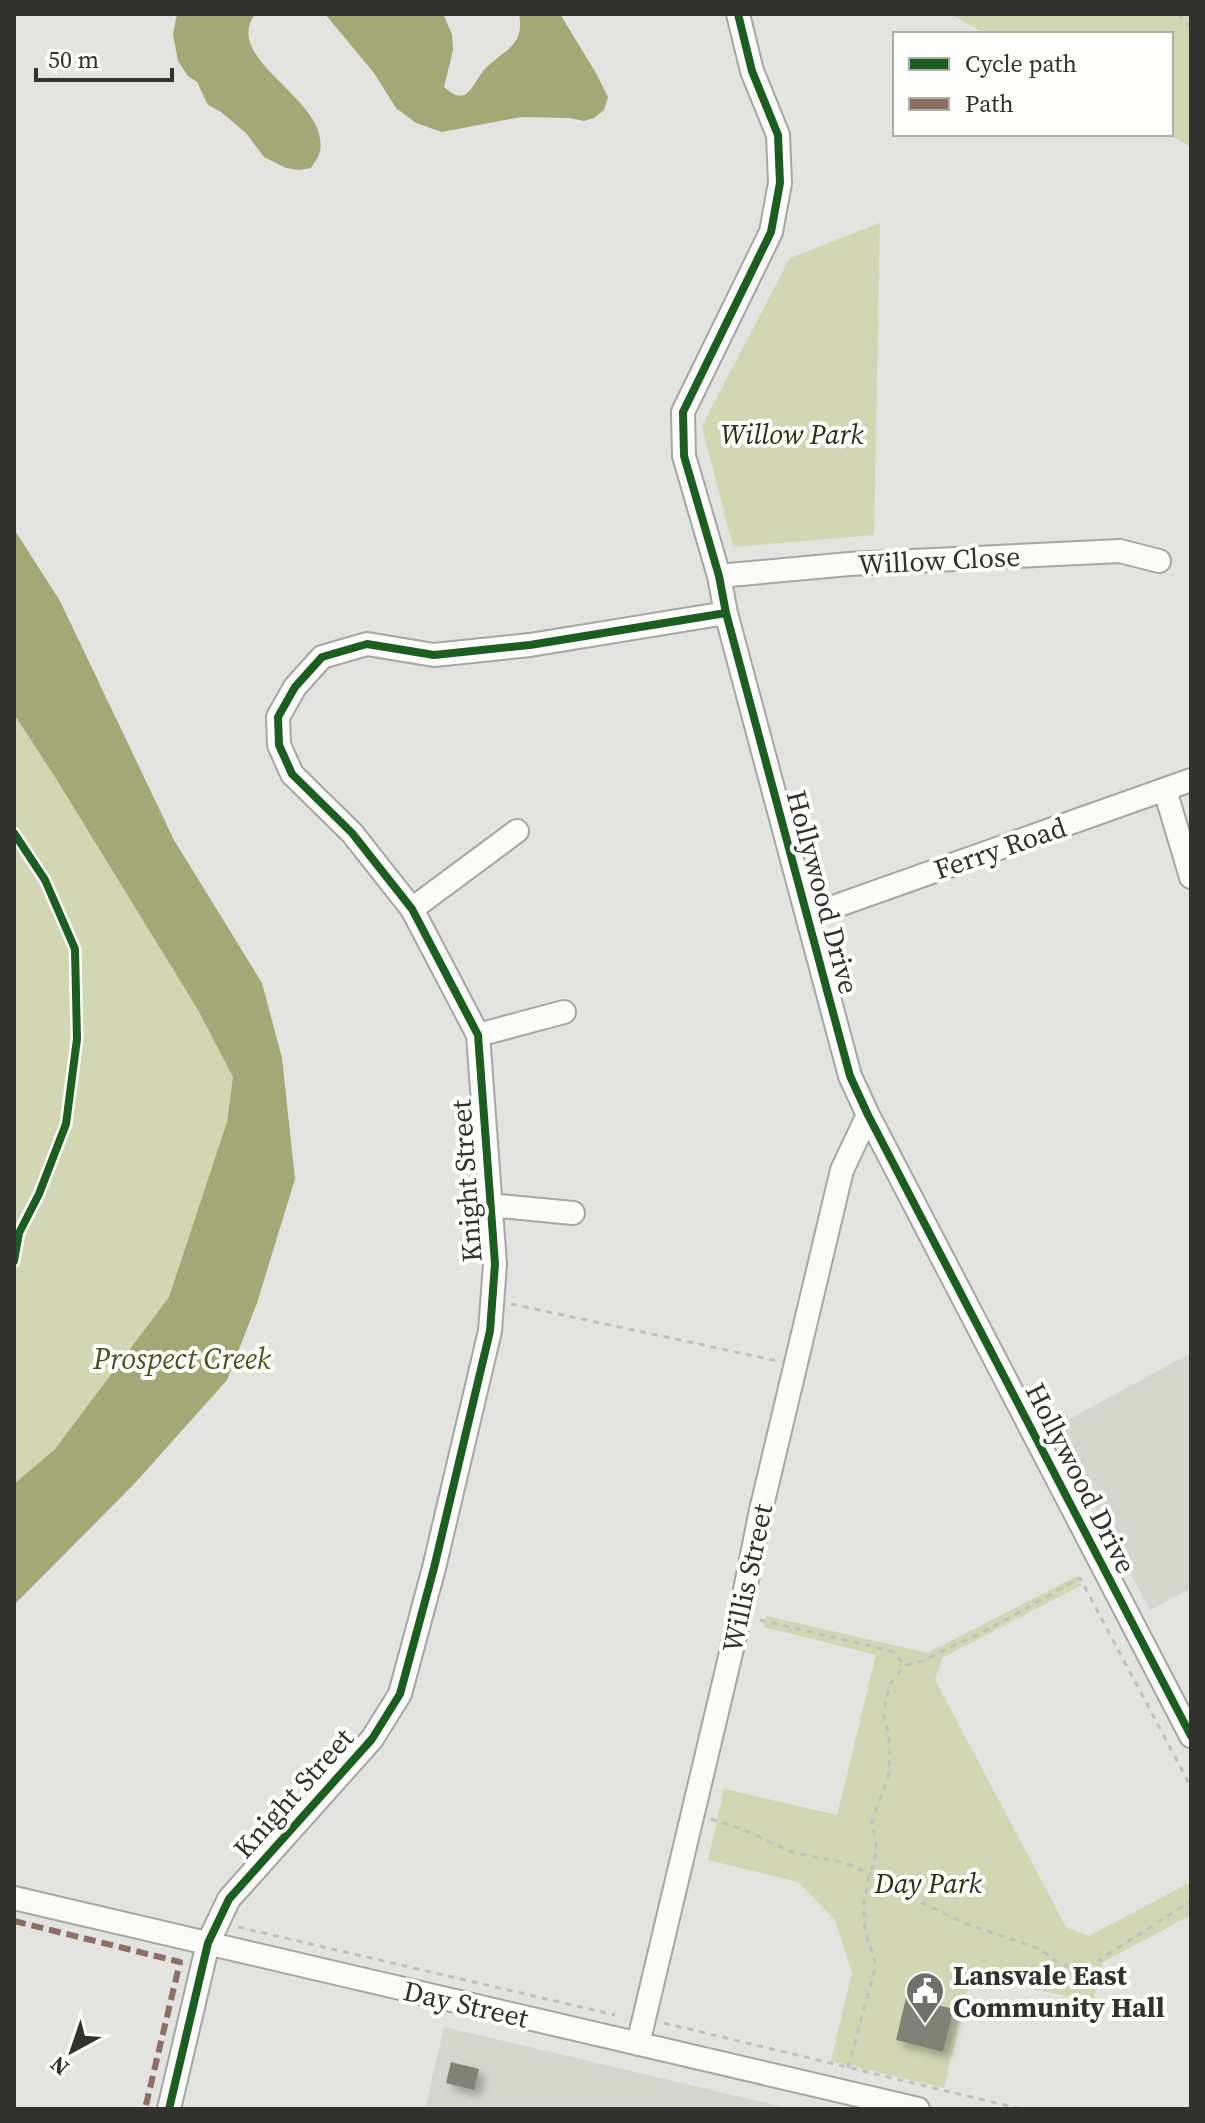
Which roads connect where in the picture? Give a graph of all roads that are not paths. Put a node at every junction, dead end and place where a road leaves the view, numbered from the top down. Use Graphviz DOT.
graph roads {
  1 [pos="738,14"];
  2 [pos="1159,561"];
  3 [pos="719,576"];
  4 [pos="726,613"];
  5 [pos="1191,780"];
  6 [pos="1165,790"];
  7 [pos="517,831"];
  8 [pos="1191,877"];
  9 [pos="412,909"];
  10 [pos="808,916"];
  11 [pos="564,1012"];
  12 [pos="478,1035"];
  13 [pos="868,1115"];
  14 [pos="490,1205"];
  15 [pos="573,1213"];
  16 [pos="1191,1736"];
  17 [pos="14,1898"];
  18 [pos="208,1943"];
  19 [pos="638,2044"];
  20 [pos="908,2108"];
  21 [pos="169,2109"];
  1 -- 3 [label="street, Hollywood Drive"];
  2 -- 3 [label="street, Willow Close"];
  3 -- 4 [label="street, Hollywood Drive"];
  4 -- 9 [label="street, Knight Street"];
  4 -- 10 [label="street, Hollywood Drive"];
  5 -- 6 [label="street, Ferry Road"];
  6 -- 8 [label="street"];
  6 -- 10 [label="street, Ferry Road"];
  7 -- 9 [label="street"];
  9 -- 12 [label="street, Knight Street"];
  10 -- 13 [label="street, Hollywood Drive"];
  11 -- 12 [label="street"];
  12 -- 14 [label="street, Knight Street"];
  13 -- 16 [label="street, Hollywood Drive"];
  13 -- 19 [label="street, Willis Street"];
  14 -- 15 [label="street"];
  14 -- 18 [label="street, Knight Street"];
  17 -- 18 [label="street, Day Street"];
  18 -- 19 [label="street, Day Street"];
  18 -- 21 [label="street, Knight Street"];
  19 -- 20 [label="street, Day Street"];
}
